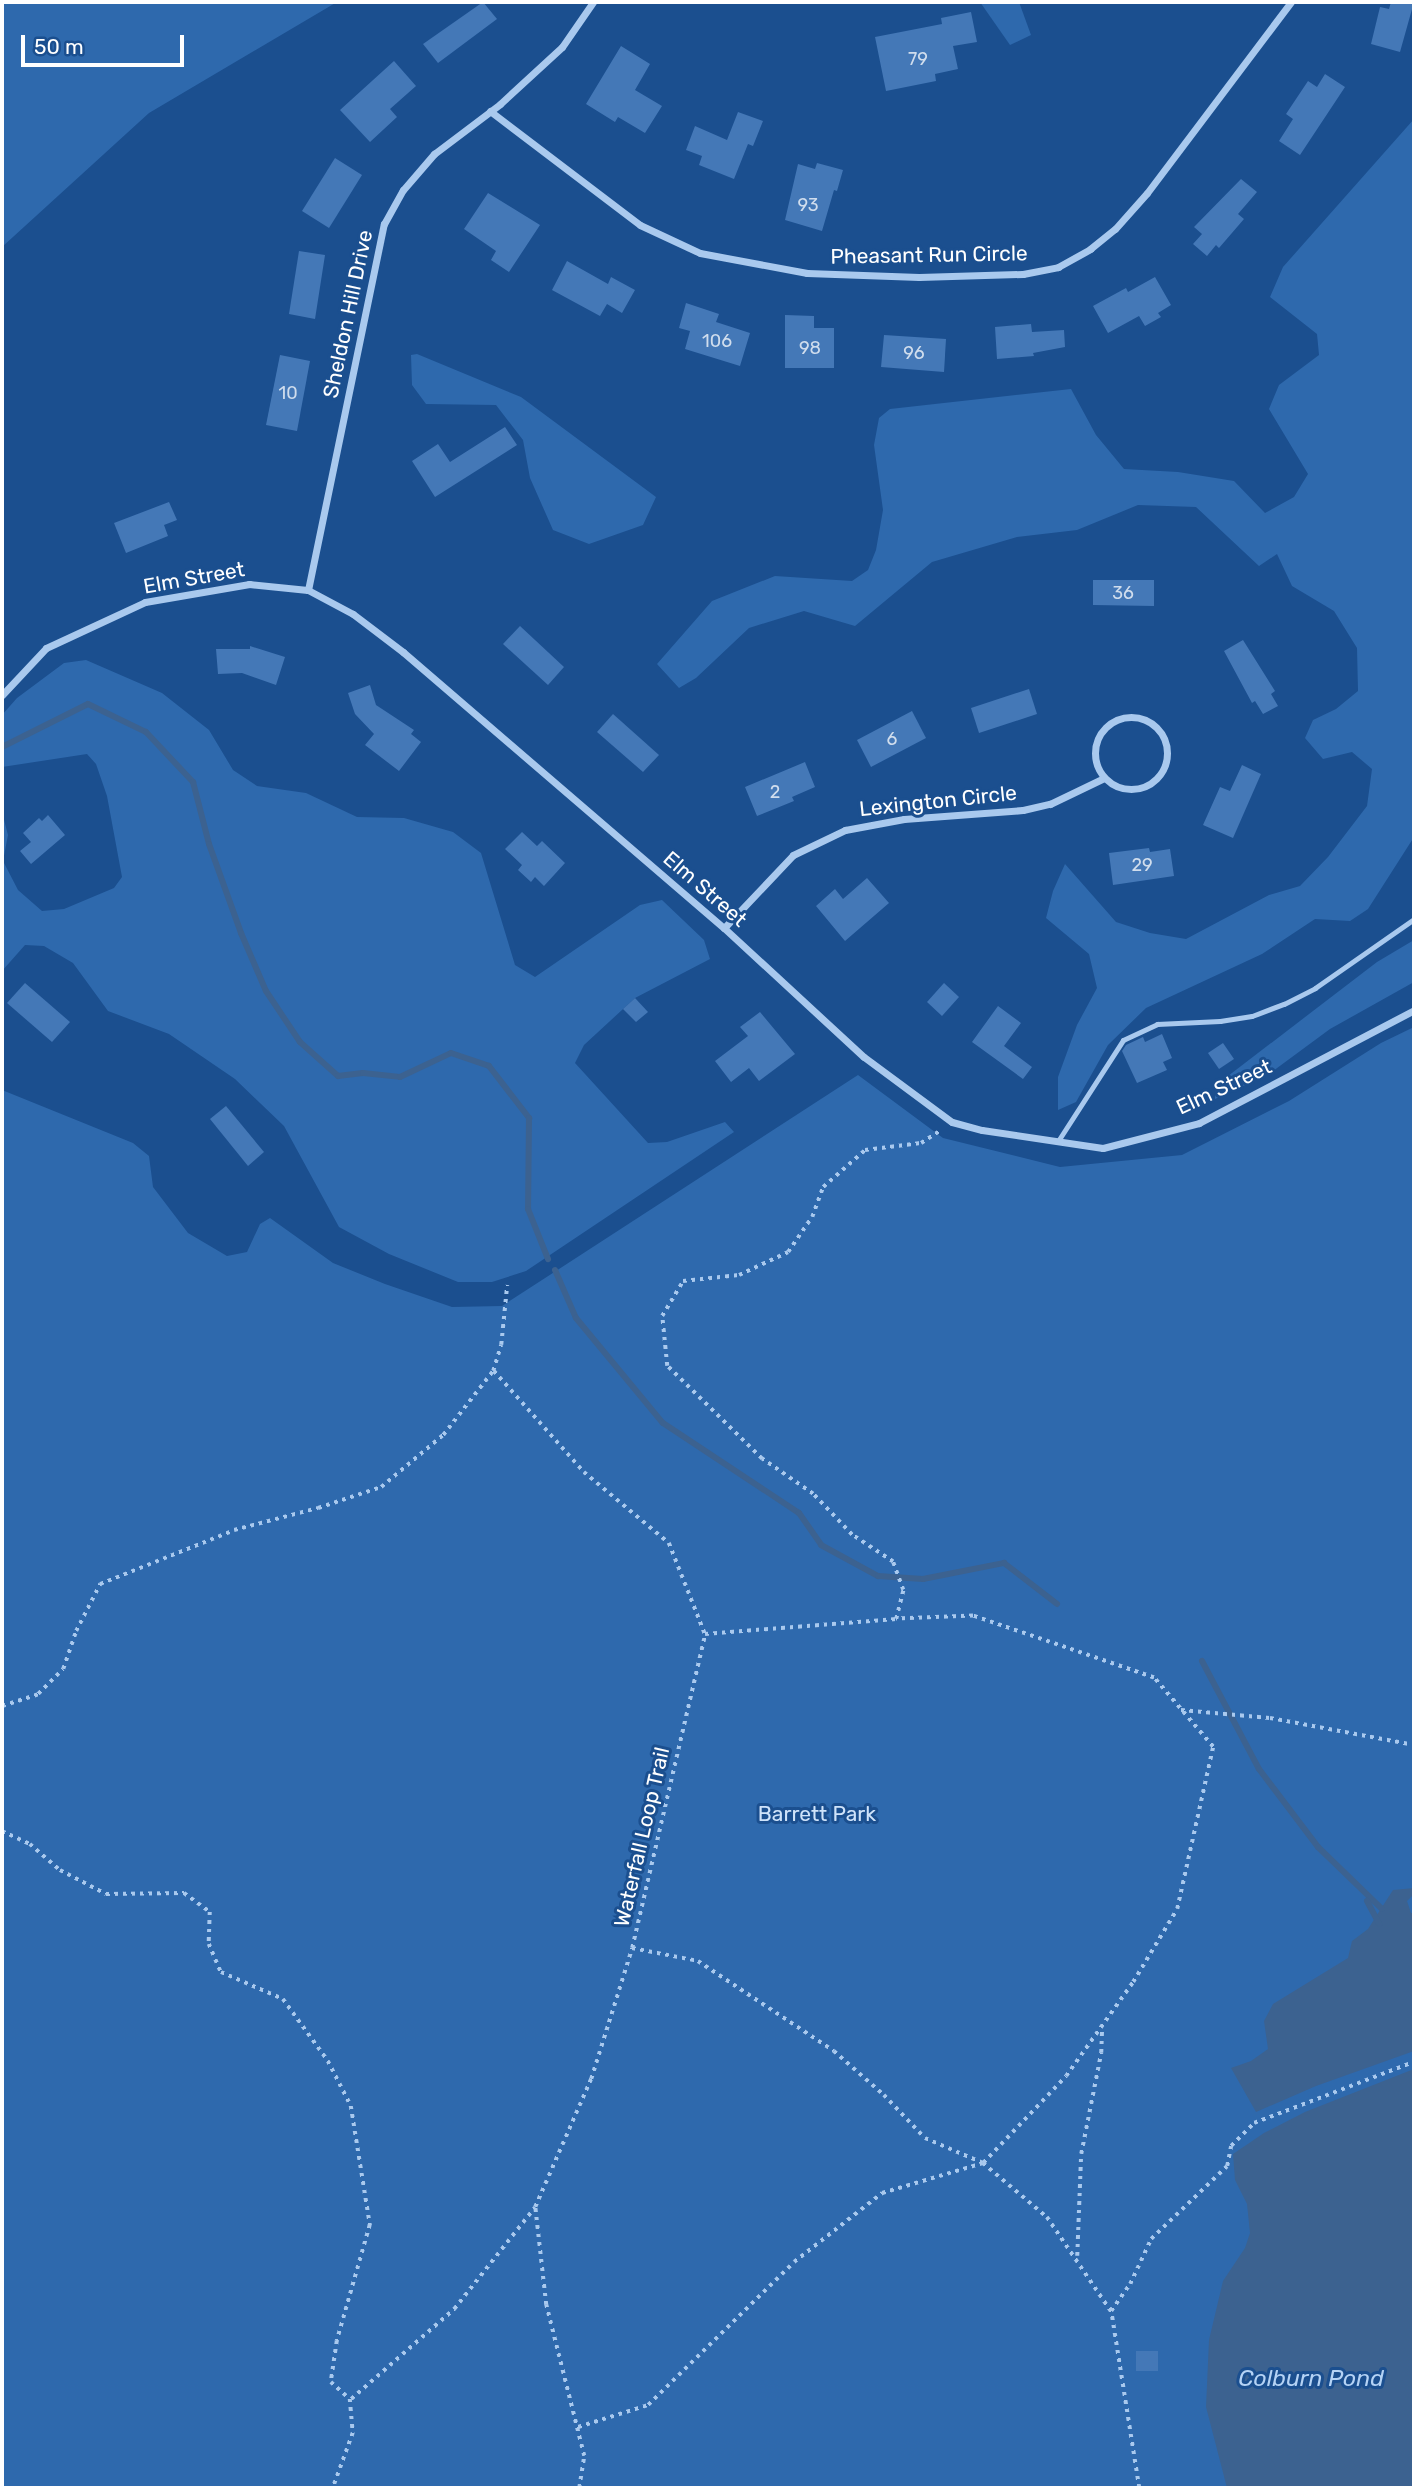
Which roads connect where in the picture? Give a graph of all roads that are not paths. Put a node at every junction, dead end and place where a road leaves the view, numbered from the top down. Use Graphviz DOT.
graph roads {
  1 [pos="593,2"];
  2 [pos="1291,2"];
  3 [pos="490,111"];
  4 [pos="308,590"];
  5 [pos="2,695"];
  6 [pos="1104,778"];
  7 [pos="1414,919"];
  8 [pos="724,928"];
  9 [pos="1414,1010"];
  10 [pos="1058,1141"];
  1 -- 3 [label="street, Sheldon Hill Drive"];
  2 -- 3 [label="street, Pheasant Run Circle"];
  3 -- 4 [label="street, Sheldon Hill Drive"];
  4 -- 5 [label="street, Elm Street"];
  4 -- 8 [label="street, Elm Street"];
  6 -- 6 [label="street"];
  6 -- 8 [label="street, Lexington Circle"];
  7 -- 10 [label="lane"];
  8 -- 10 [label="street, Elm Street"];
  9 -- 10 [label="street, Elm Street"];
}
